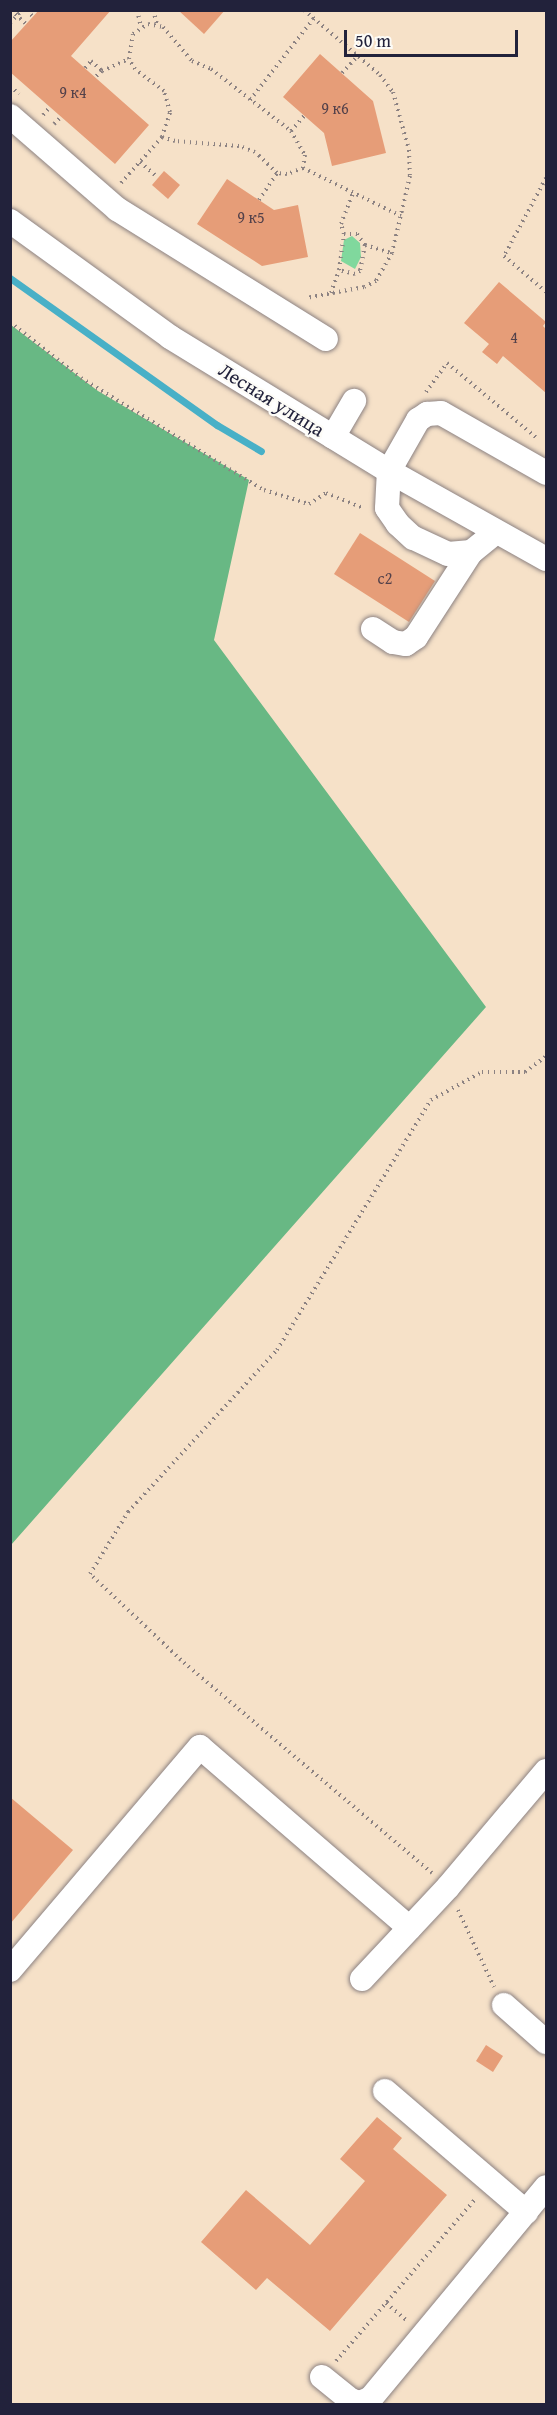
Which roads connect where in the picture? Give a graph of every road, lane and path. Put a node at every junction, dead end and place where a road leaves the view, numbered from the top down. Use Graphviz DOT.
graph roads {
  1 [pos="11,10"];
  2 [pos="22,10"];
  3 [pos="27,10"];
  4 [pos="137,10"];
  5 [pos="153,10"];
  6 [pos="304,10"];
  7 [pos="17,16"];
  8 [pos="33,17"];
  9 [pos="314,18"];
  10 [pos="10,23"];
  11 [pos="26,24"];
  12 [pos="157,25"];
  13 [pos="141,27"];
  14 [pos="358,56"];
  15 [pos="129,59"];
  16 [pos="85,68"];
  17 [pos="102,71"];
  18 [pos="342,73"];
  19 [pos="96,77"];
  20 [pos="10,86"];
  21 [pos="250,100"];
  22 [pos="50,107"];
  23 [pos="19,108"];
  24 [pos="35,108"];
  25 [pos="43,115"];
  26 [pos="304,116"];
  27 [pos="61,117"];
  28 [pos="54,124"];
  29 [pos="291,131"];
  30 [pos="62,132"];
  31 [pos="162,137"];
  32 [pos="140,162"];
  33 [pos="303,168"];
  34 [pos="277,173"];
  35 [pos="155,175"];
  36 [pos="112,176"];
  37 [pos="546,178"];
  38 [pos="130,190"];
  39 [pos="114,192"];
  40 [pos="353,192"];
  41 [pos="259,200"];
  42 [pos="401,216"];
  43 [pos="10,221"];
  44 [pos="344,234"];
  45 [pos="365,245"];
  46 [pos="392,253"];
  47 [pos="339,270"];
  48 [pos="546,292"];
  49 [pos="331,293"];
  50 [pos="271,305"];
  51 [pos="10,322"];
  52 [pos="326,339"];
  53 [pos="354,401"];
  54 [pos="418,420"];
  55 [pos="333,437"];
  56 [pos="546,447"];
  57 [pos="389,471"];
  58 [pos="546,473"];
  59 [pos="387,508"];
  60 [pos="496,532"];
  61 [pos="471,552"];
  62 [pos="546,560"];
  63 [pos="373,629"];
  64 [pos="546,1056"];
  65 [pos="546,1771"];
  66 [pos="448,1887"];
  67 [pos="410,1928"];
  68 [pos="10,1970"];
  69 [pos="363,1979"];
  70 [pos="504,2006"];
  71 [pos="546,2042"];
  72 [pos="385,2091"];
  73 [pos="490,2181"];
  74 [pos="546,2187"];
  75 [pos="526,2212"];
  76 [pos="322,2377"];
  1 -- 7 [label="path"];
  2 -- 7 [label="path"];
  3 -- 8 [label="path"];
  4 -- 13 [label="path"];
  5 -- 12 [label="path"];
  6 -- 9 [label="path"];
  7 -- 10 [label="path"];
  7 -- 11 [label="path"];
  9 -- 14 [label="path"];
  9 -- 21 [label="path"];
  12 -- 13 [label="path"];
  12 -- 21 [label="path"];
  13 -- 15 [label="path"];
  14 -- 18 [label="path"];
  14 -- 42 [label="path"];
  15 -- 17 [label="path"];
  15 -- 31 [label="path"];
  16 -- 17 [label="path"];
  17 -- 19 [label="path"];
  20 -- 23 [label="path"];
  21 -- 29 [label="path"];
  22 -- 25 [label="path"];
  23 -- 39 [label="street"];
  24 -- 25 [label="path"];
  25 -- 28 [label="path"];
  26 -- 29 [label="path"];
  27 -- 28 [label="path"];
  28 -- 30 [label="path"];
  29 -- 33 [label="path"];
  31 -- 32 [label="path"];
  31 -- 34 [label="path"];
  32 -- 35 [label="path"];
  32 -- 39 [label="path"];
  33 -- 34 [label="path"];
  33 -- 40 [label="path"];
  34 -- 41 [label="path"];
  36 -- 39 [label="path"];
  37 -- 48 [label="path"];
  38 -- 39 [label="path"];
  39 -- 50 [label="street"];
  40 -- 42 [label="path"];
  40 -- 44 [label="path"];
  42 -- 46 [label="path"];
  43 -- 55 [label="street, Лесная улица"];
  44 -- 45 [label="path"];
  44 -- 47 [label="path"];
  45 -- 46 [label="path"];
  45 -- 47 [label="path"];
  46 -- 49 [label="path"];
  47 -- 49 [label="path"];
  49 -- 50 [label="path"];
  50 -- 52 [label="street"];
  51 -- 59 [label="path"];
  53 -- 55 [label="street"];
  54 -- 56 [label="path"];
  54 -- 57 [label="street"];
  54 -- 58 [label="street"];
  55 -- 57 [label="street, Лесная улица"];
  57 -- 59 [label="street"];
  57 -- 60 [label="street, Лесная улица"];
  59 -- 61 [label="street"];
  60 -- 61 [label="street"];
  60 -- 62 [label="street, Лесная улица"];
  61 -- 63 [label="street"];
  64 -- 66 [label="path"];
  65 -- 66 [label="street"];
  66 -- 67 [label="street"];
  66 -- 70 [label="path"];
  67 -- 68 [label="street"];
  67 -- 69 [label="street"];
  70 -- 71 [label="street"];
  72 -- 73 [label="street"];
  73 -- 75 [label="street"];
  73 -- 76 [label="path"];
  74 -- 75 [label="street"];
  75 -- 76 [label="street"];
}
